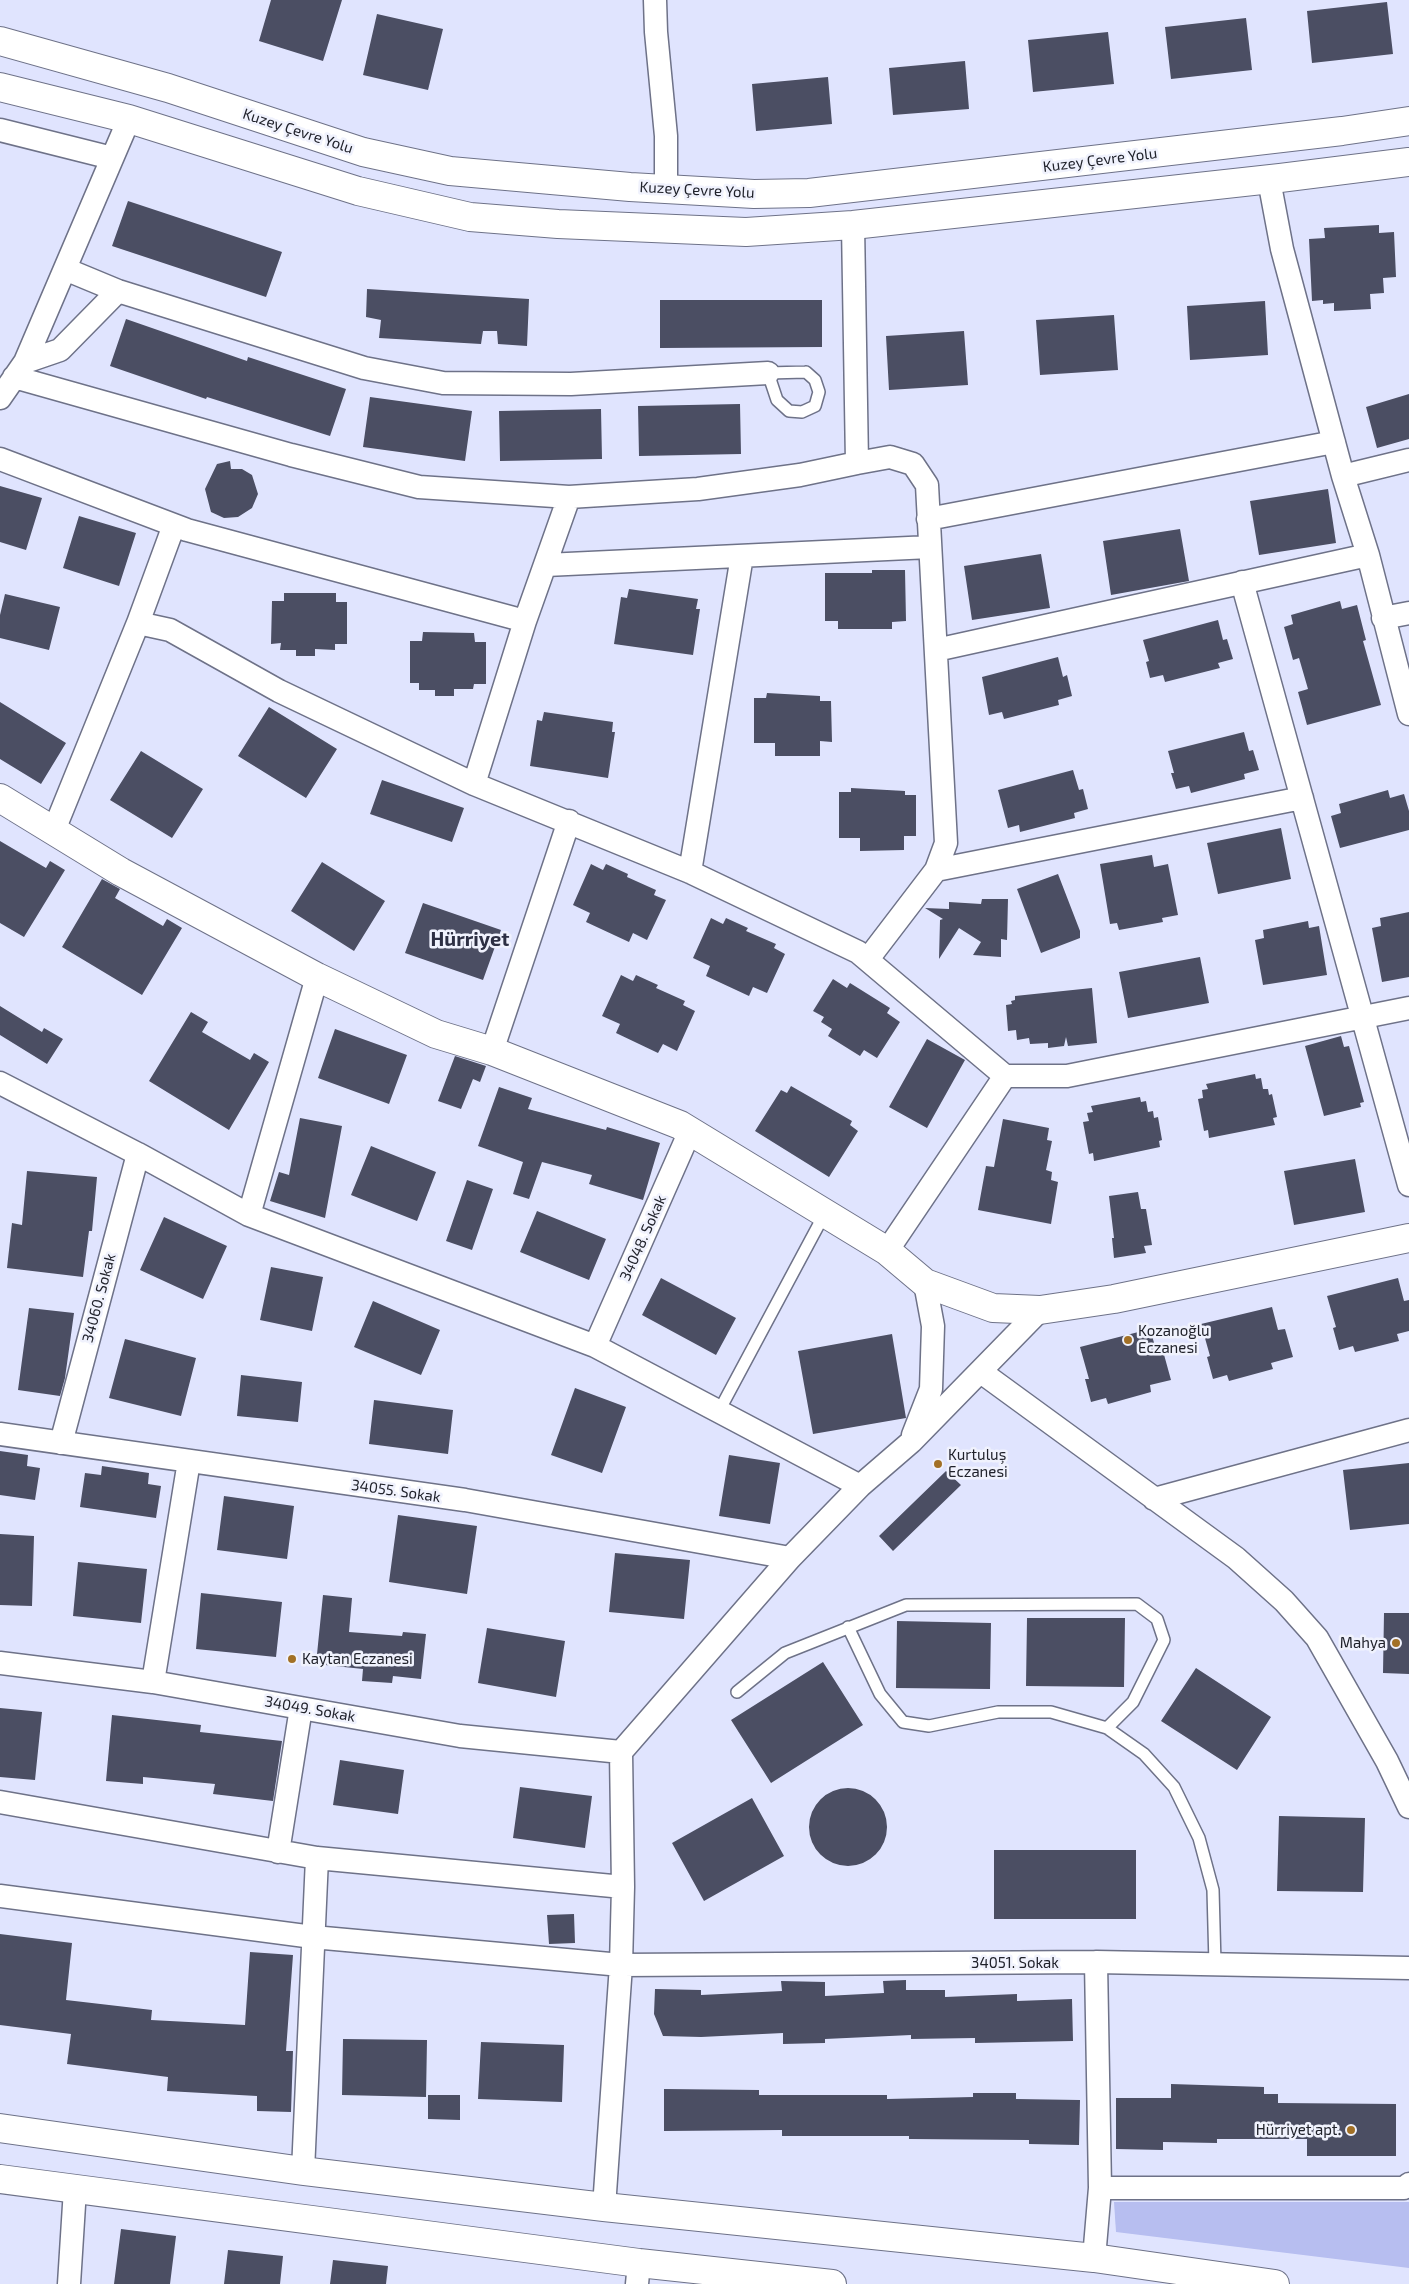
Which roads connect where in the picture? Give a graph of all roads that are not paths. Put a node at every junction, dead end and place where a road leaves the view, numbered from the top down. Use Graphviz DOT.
graph roads {
  1 [pos="655,0"];
  2 [pos="0,41"];
  3 [pos="0,87"];
  4 [pos="129,119"];
  5 [pos="1409,121"];
  6 [pos="0,130"];
  7 [pos="112,158"];
  8 [pos="1409,162"];
  9 [pos="1269,180"];
  10 [pos="666,189"];
  11 [pos="853,225"];
  12 [pos="65,269"];
  13 [pos="118,291"];
  14 [pos="20,369"];
  15 [pos="768,373"];
  16 [pos="0,398"];
  17 [pos="1334,442"];
  18 [pos="0,459"];
  19 [pos="1409,460"];
  20 [pos="857,464"];
  21 [pos="1343,476"];
  22 [pos="569,497"];
  23 [pos="928,519"];
  24 [pos="174,525"];
  25 [pos="930,547"];
  26 [pos="1368,555"];
  27 [pos="742,556"];
  28 [pos="546,565"];
  29 [pos="1242,582"];
  30 [pos="1409,613"];
  31 [pos="1384,618"];
  32 [pos="525,621"];
  33 [pos="138,623"];
  34 [pos="936,650"];
  35 [pos="1409,714"];
  36 [pos="474,784"];
  37 [pos="0,798"];
  38 [pos="1302,798"];
  39 [pos="570,821"];
  40 [pos="54,830"];
  41 [pos="936,870"];
  42 [pos="690,872"];
  43 [pos="868,959"];
  44 [pos="317,977"];
  45 [pos="1409,1008"];
  46 [pos="1364,1017"];
  47 [pos="492,1050"];
  48 [pos="1005,1076"];
  49 [pos="0,1084"];
  50 [pos="690,1131"];
  51 [pos="138,1154"];
  52 [pos="1409,1185"];
  53 [pos="825,1213"];
  54 [pos="249,1215"];
  55 [pos="1409,1238"];
  56 [pos="887,1251"];
  57 [pos="925,1283"];
  58 [pos="1040,1310"];
  59 [pos="595,1346"];
  60 [pos="981,1372"];
  61 [pos="719,1411"];
  62 [pos="1409,1430"];
  63 [pos="0,1434"];
  64 [pos="911,1442"];
  65 [pos="61,1443"];
  66 [pos="189,1461"];
  67 [pos="860,1486"];
  68 [pos="1154,1499"];
  69 [pos="790,1558"];
  70 [pos="848,1628"];
  71 [pos="0,1663"];
  72 [pos="153,1682"];
  73 [pos="737,1692"];
  74 [pos="301,1708"];
  75 [pos="1107,1728"];
  76 [pos="621,1752"];
  77 [pos="0,1802"];
  78 [pos="1409,1807"];
  79 [pos="278,1852"];
  80 [pos="317,1858"];
  81 [pos="623,1887"];
  82 [pos="0,1896"];
  83 [pos="313,1937"];
  84 [pos="1096,1962"];
  85 [pos="1215,1964"];
  86 [pos="621,1965"];
  87 [pos="1409,1968"];
  88 [pos="0,2128"];
  89 [pos="303,2171"];
  90 [pos="0,2179"];
  91 [pos="1409,2184"];
  92 [pos="75,2188"];
  93 [pos="1100,2188"];
  94 [pos="604,2207"];
  95 [pos="1094,2258"];
  96 [pos="638,2273"];
  97 [pos="69,2284"];
  98 [pos="832,2284"];
  99 [pos="1274,2284"];
  1 -- 10 [label="street"];
  2 -- 10 [label="main road, Kuzey Çevre Yolu"];
  3 -- 4 [label="main road"];
  4 -- 7 [label="street"];
  4 -- 11 [label="main road"];
  5 -- 10 [label="main road, Kuzey Çevre Yolu"];
  6 -- 7 [label="street"];
  7 -- 12 [label="street"];
  8 -- 9 [label="main road"];
  9 -- 11 [label="main road"];
  9 -- 17 [label="street"];
  11 -- 20 [label="street"];
  12 -- 13 [label="street"];
  12 -- 14 [label="street"];
  13 -- 14 [label="street"];
  13 -- 15 [label="street"];
  14 -- 16 [label="street"];
  14 -- 22 [label="street"];
  15 -- 15 [label="lane"];
  17 -- 21 [label="street"];
  17 -- 23 [label="street"];
  18 -- 24 [label="street"];
  19 -- 21 [label="street"];
  20 -- 22 [label="street"];
  20 -- 23 [label="street"];
  21 -- 26 [label="street"];
  22 -- 28 [label="street"];
  23 -- 25 [label="street"];
  24 -- 32 [label="street"];
  24 -- 33 [label="street"];
  25 -- 27 [label="street"];
  25 -- 34 [label="street"];
  26 -- 29 [label="street"];
  26 -- 31 [label="street"];
  27 -- 28 [label="street"];
  27 -- 42 [label="street"];
  28 -- 32 [label="street"];
  29 -- 34 [label="street"];
  29 -- 38 [label="street"];
  30 -- 31 [label="street"];
  31 -- 35 [label="street"];
  32 -- 36 [label="street"];
  33 -- 36 [label="street"];
  33 -- 40 [label="street"];
  34 -- 41 [label="street"];
  36 -- 39 [label="street"];
  37 -- 40 [label="main road"];
  38 -- 41 [label="street"];
  38 -- 46 [label="street"];
  39 -- 42 [label="street"];
  39 -- 47 [label="street"];
  40 -- 44 [label="main road"];
  41 -- 43 [label="street"];
  42 -- 43 [label="street"];
  43 -- 48 [label="street"];
  44 -- 47 [label="main road"];
  44 -- 54 [label="street"];
  45 -- 46 [label="street"];
  46 -- 48 [label="street"];
  46 -- 52 [label="street"];
  47 -- 50 [label="main road"];
  48 -- 56 [label="street"];
  49 -- 51 [label="street"];
  50 -- 53 [label="main road"];
  50 -- 59 [label="street, 34048. Sokak"];
  51 -- 54 [label="street"];
  51 -- 65 [label="street, 34060. Sokak"];
  53 -- 56 [label="main road"];
  53 -- 61 [label="lane"];
  54 -- 59 [label="street"];
  55 -- 58 [label="main road"];
  56 -- 57 [label="main road"];
  57 -- 58 [label="main road"];
  57 -- 64 [label="street"];
  58 -- 60 [label="street"];
  59 -- 61 [label="street"];
  60 -- 64 [label="street"];
  60 -- 68 [label="street"];
  61 -- 67 [label="street"];
  62 -- 68 [label="street"];
  63 -- 65 [label="street, 34055. Sokak"];
  64 -- 67 [label="street"];
  65 -- 66 [label="street, 34055. Sokak"];
  66 -- 69 [label="street, 34055. Sokak"];
  66 -- 72 [label="street"];
  67 -- 69 [label="street"];
  68 -- 78 [label="street"];
  69 -- 76 [label="street"];
  70 -- 73 [label="lane"];
  70 -- 75 [label="lane"];
  70 -- 75 [label="lane"];
  71 -- 72 [label="street, 34049. Sokak"];
  72 -- 74 [label="street, 34049. Sokak"];
  74 -- 76 [label="street, 34049. Sokak"];
  74 -- 79 [label="street"];
  75 -- 85 [label="lane"];
  76 -- 81 [label="street"];
  77 -- 79 [label="street"];
  79 -- 80 [label="street"];
  80 -- 81 [label="street"];
  80 -- 83 [label="street"];
  81 -- 86 [label="street"];
  82 -- 83 [label="street, 34051. Sokak"];
  83 -- 86 [label="street, 34051. Sokak"];
  83 -- 89 [label="street"];
  84 -- 85 [label="street, 34051. Sokak"];
  84 -- 86 [label="street, 34051. Sokak"];
  84 -- 93 [label="street"];
  85 -- 87 [label="street, 34051. Sokak"];
  86 -- 94 [label="street"];
  88 -- 89 [label="main road"];
  89 -- 94 [label="main road"];
  90 -- 92 [label="main road"];
  91 -- 93 [label="street"];
  92 -- 96 [label="main road"];
  92 -- 97 [label="street"];
  93 -- 95 [label="street"];
  94 -- 95 [label="main road"];
  95 -- 99 [label="main road"];
  96 -- 98 [label="main road"];
}
